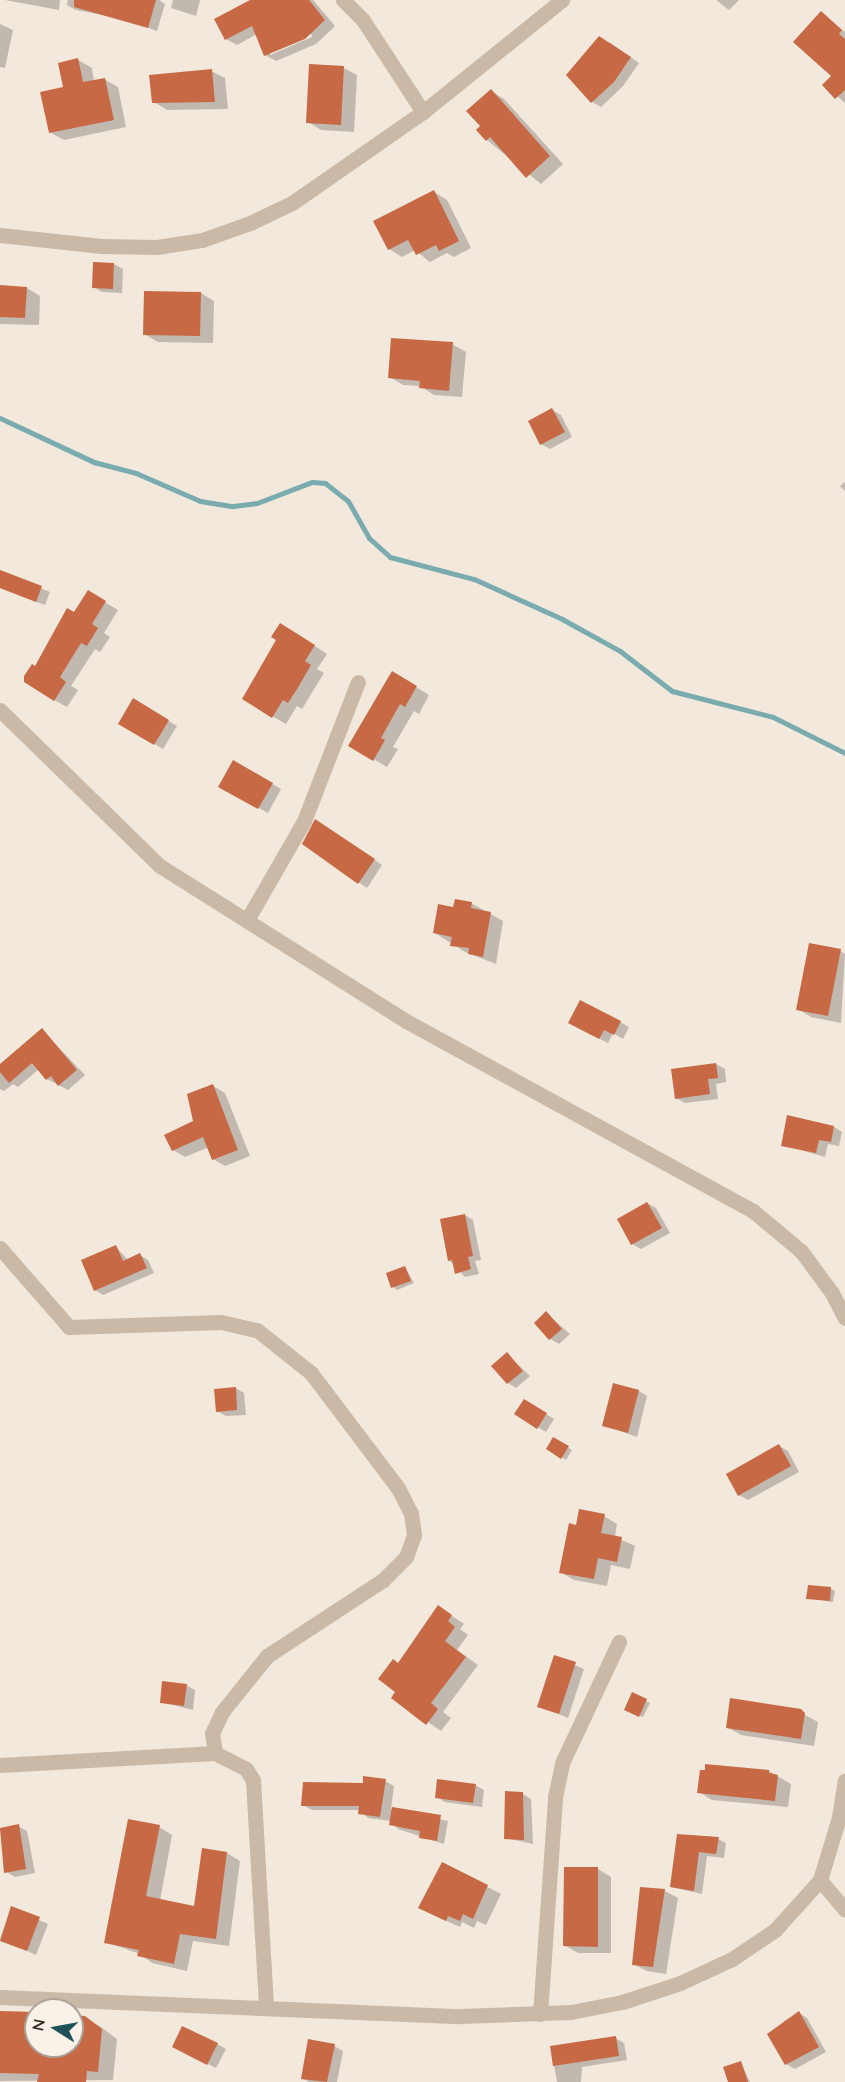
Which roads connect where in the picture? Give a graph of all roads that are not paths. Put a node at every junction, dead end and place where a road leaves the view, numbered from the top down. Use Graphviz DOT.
graph roads {
  1 [pos="343,0"];
  2 [pos="562,0"];
  3 [pos="423,112"];
  4 [pos="0,235"];
  5 [pos="358,682"];
  6 [pos="0,710"];
  7 [pos="247,920"];
  8 [pos="0,1248"];
  9 [pos="845,1318"];
  10 [pos="619,1642"];
  11 [pos="214,1754"];
  12 [pos="0,1765"];
  13 [pos="845,1780"];
  14 [pos="820,1880"];
  15 [pos="845,1910"];
  16 [pos="0,1997"];
  17 [pos="266,2007"];
  18 [pos="540,2014"];
  1 -- 3 [label="street"];
  2 -- 3 [label="street"];
  3 -- 4 [label="street"];
  5 -- 7 [label="street"];
  6 -- 7 [label="street"];
  7 -- 9 [label="street"];
  8 -- 11 [label="street"];
  10 -- 18 [label="street"];
  11 -- 12 [label="street"];
  11 -- 17 [label="street"];
  13 -- 14 [label="street"];
  14 -- 15 [label="street"];
  14 -- 18 [label="street"];
  16 -- 17 [label="street"];
  17 -- 18 [label="street"];
}
